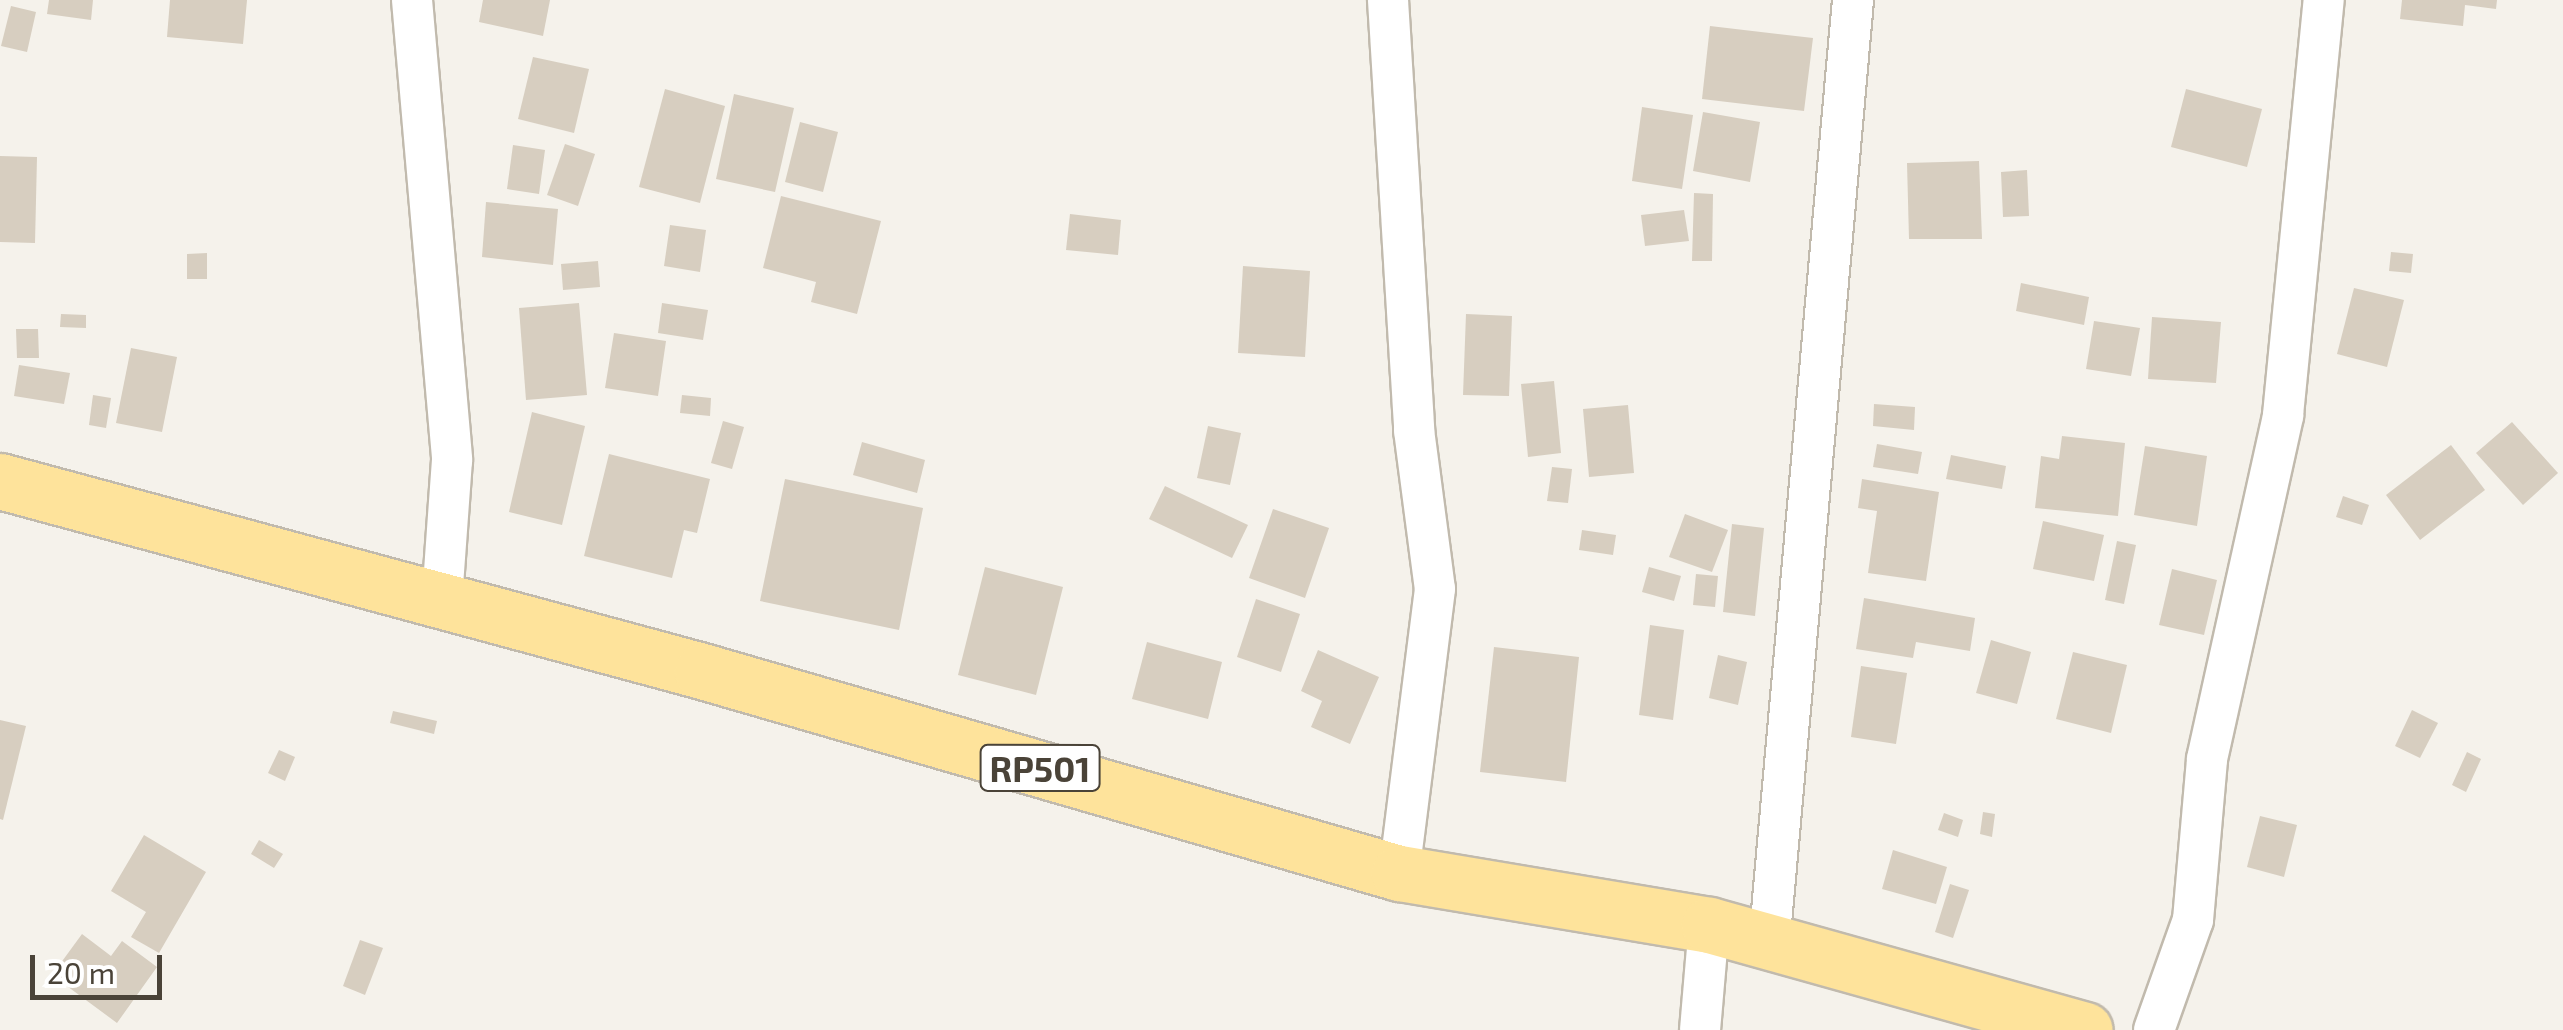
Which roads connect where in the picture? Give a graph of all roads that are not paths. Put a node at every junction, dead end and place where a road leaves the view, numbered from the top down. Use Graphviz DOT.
graph roads {
  1 [pos="412,0"];
  2 [pos="1388,0"];
  3 [pos="1853,0"];
  4 [pos="2324,0"];
  5 [pos="0,480"];
  6 [pos="442,599"];
  7 [pos="1399,873"];
  8 [pos="1710,925"];
  9 [pos="1769,944"];
  10 [pos="1700,1030"];
  11 [pos="2084,1030"];
  12 [pos="2154,1030"];
  1 -- 6 [label="street"];
  2 -- 7 [label="street"];
  3 -- 9 [label="street"];
  4 -- 12 [label="street"];
  5 -- 6 [label="main road, RP501"];
  6 -- 7 [label="main road, RP501"];
  7 -- 8 [label="main road, RP501"];
  8 -- 9 [label="main road, RP501"];
  8 -- 10 [label="street"];
  9 -- 11 [label="main road, RP501"];
}
